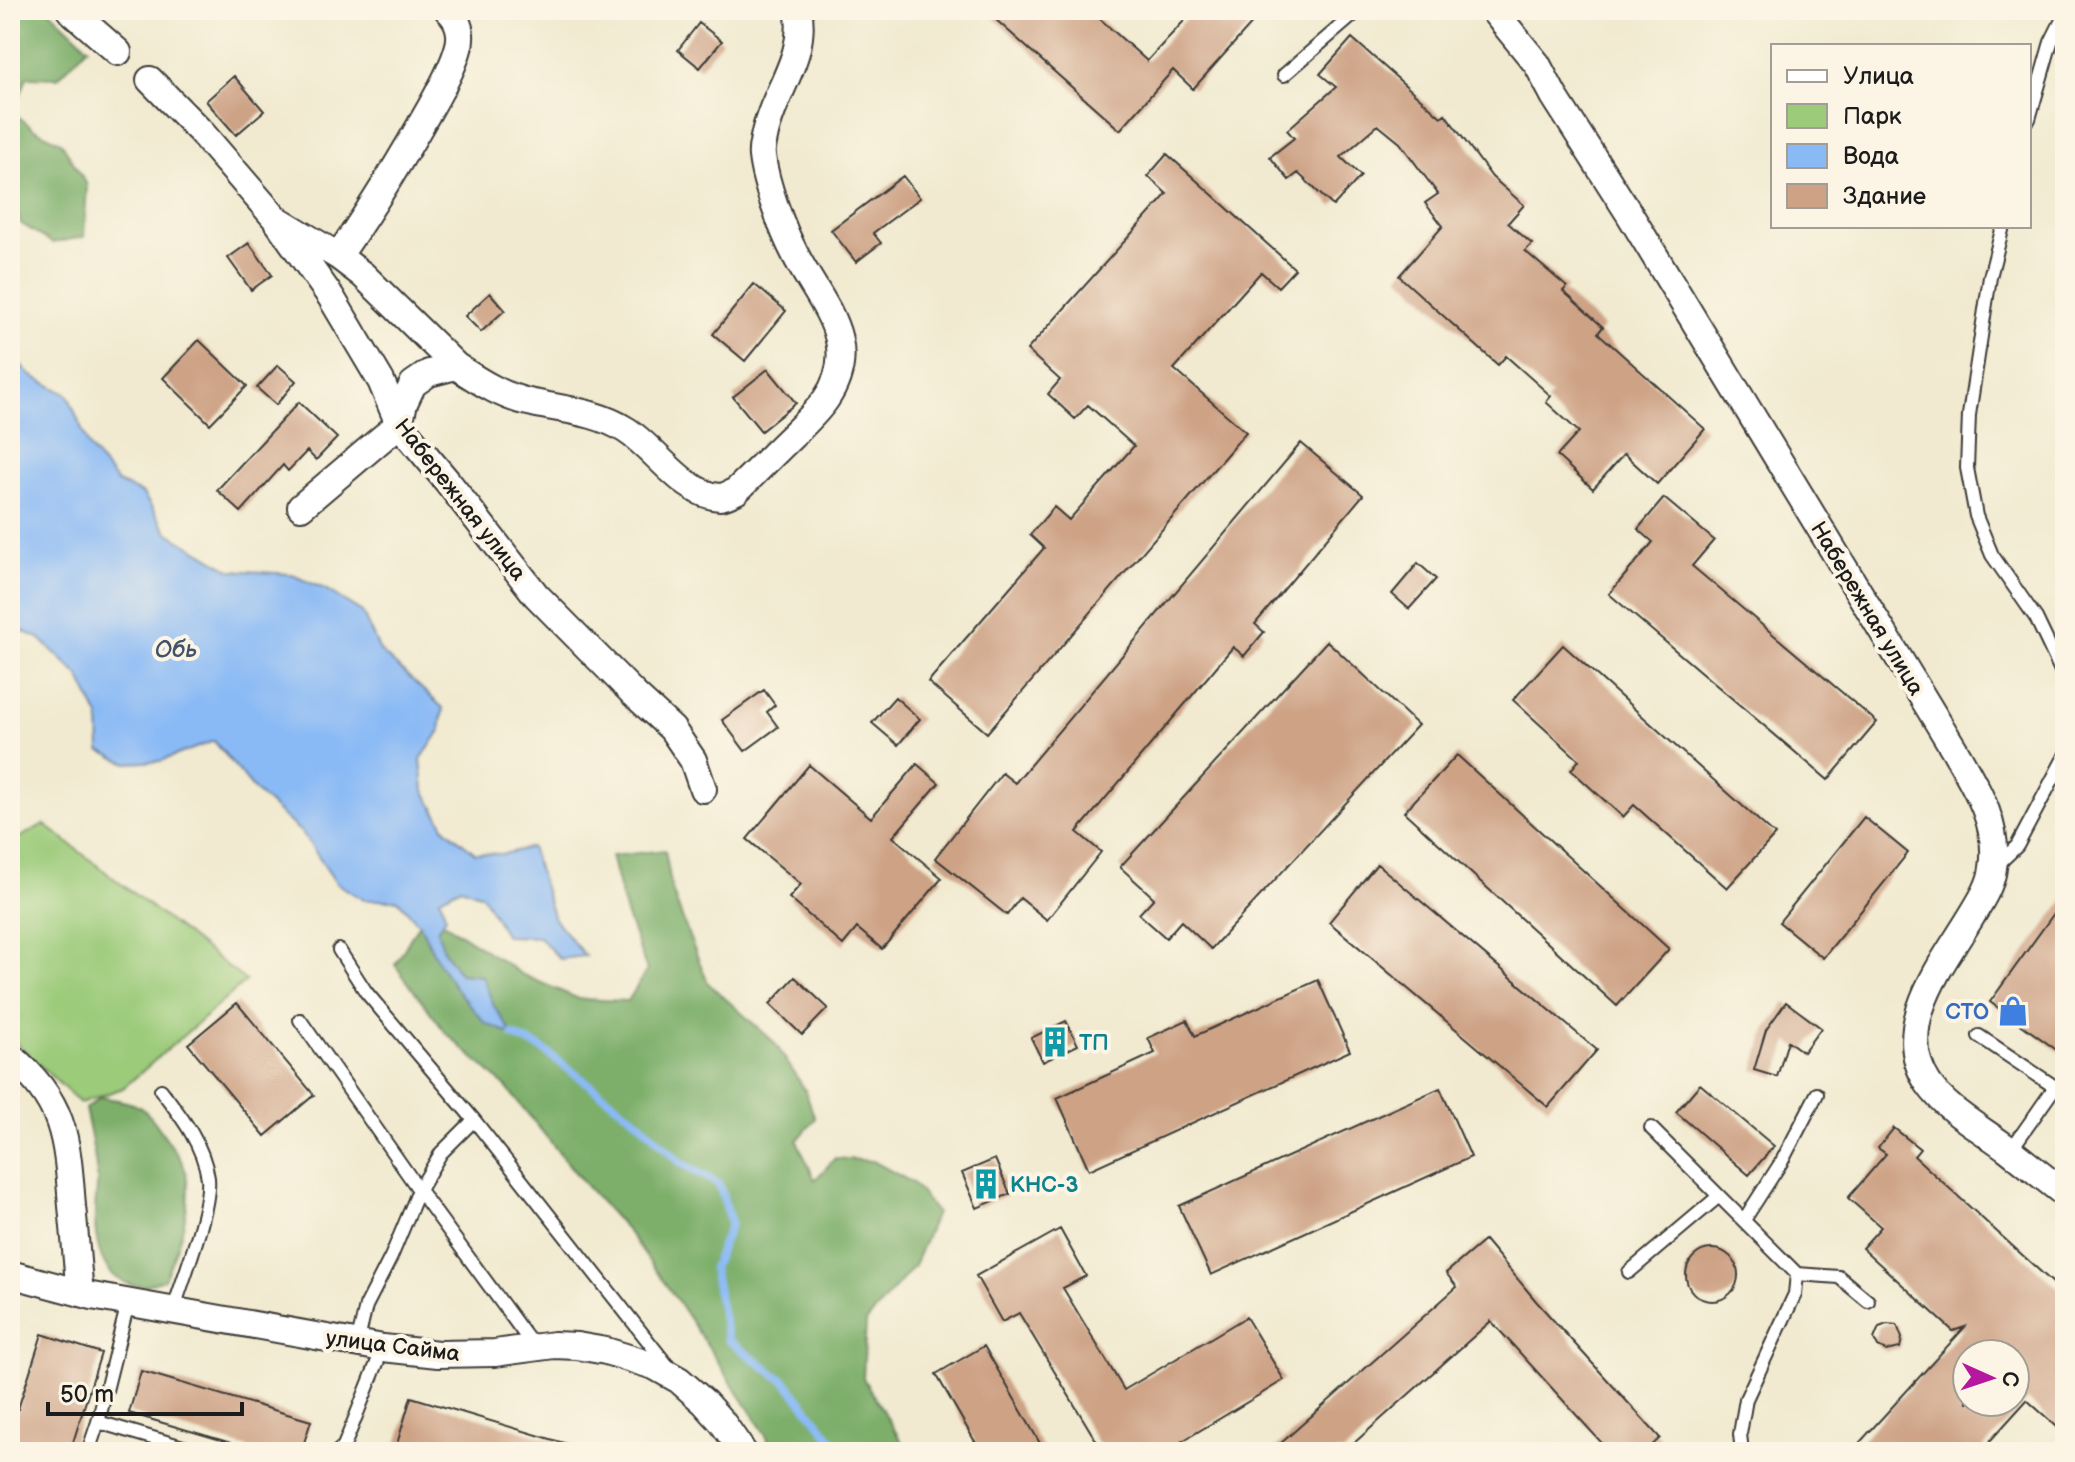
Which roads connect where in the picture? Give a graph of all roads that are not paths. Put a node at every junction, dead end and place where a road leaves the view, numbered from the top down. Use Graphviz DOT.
graph roads {
  1 [pos="70,10"];
  2 [pos="448,10"];
  3 [pos="798,10"];
  4 [pos="1359,10"];
  5 [pos="1493,10"];
  6 [pos="2065,14"];
  7 [pos="118,52"];
  8 [pos="1284,75"];
  9 [pos="150,80"];
  10 [pos="2031,112"];
  11 [pos="275,218"];
  12 [pos="2002,228"];
  13 [pos="338,256"];
  14 [pos="456,366"];
  15 [pos="399,424"];
  16 [pos="301,507"];
  17 [pos="2065,679"];
  18 [pos="2065,756"];
  19 [pos="703,789"];
  20 [pos="1993,869"];
  21 [pos="339,950"];
  22 [pos="300,1020"];
  23 [pos="1979,1036"];
  24 [pos="10,1056"];
  25 [pos="2060,1086"];
  26 [pos="161,1090"];
  27 [pos="1817,1094"];
  28 [pos="474,1120"];
  29 [pos="1651,1128"];
  30 [pos="2010,1151"];
  31 [pos="419,1190"];
  32 [pos="2065,1194"];
  33 [pos="1719,1196"];
  34 [pos="1744,1220"];
  35 [pos="1629,1272"];
  36 [pos="10,1274"];
  37 [pos="1797,1274"];
  38 [pos="80,1293"];
  39 [pos="1868,1301"];
  40 [pos="128,1303"];
  41 [pos="173,1311"];
  42 [pos="370,1346"];
  43 [pos="534,1347"];
  44 [pos="679,1380"];
  45 [pos="98,1422"];
  46 [pos="344,1450"];
  47 [pos="88,1452"];
  48 [pos="200,1452"];
  49 [pos="743,1452"];
  50 [pos="1742,1452"];
  1 -- 7 [label="street"];
  2 -- 13 [label="street"];
  3 -- 14 [label="street"];
  4 -- 8 [label="lane"];
  5 -- 20 [label="street, Набережная улица"];
  6 -- 10 [label="lane"];
  9 -- 11 [label="street, Набережная улица"];
  11 -- 13 [label="street"];
  11 -- 15 [label="street, Набережная улица"];
  12 -- 17 [label="lane"];
  13 -- 14 [label="street"];
  14 -- 15 [label="street"];
  15 -- 16 [label="street"];
  15 -- 19 [label="street, Набережная улица"];
  18 -- 20 [label="lane"];
  20 -- 30 [label="street, Набережная улица"];
  21 -- 28 [label="lane"];
  22 -- 31 [label="lane"];
  23 -- 25 [label="lane"];
  24 -- 38 [label="street"];
  25 -- 30 [label="lane"];
  26 -- 41 [label="lane"];
  27 -- 34 [label="lane"];
  28 -- 31 [label="lane"];
  28 -- 44 [label="lane"];
  29 -- 33 [label="lane"];
  30 -- 32 [label="street, Набережная улица"];
  31 -- 42 [label="lane"];
  31 -- 43 [label="lane"];
  33 -- 34 [label="lane"];
  33 -- 35 [label="lane"];
  34 -- 37 [label="lane"];
  36 -- 38 [label="street, улица Сайма"];
  37 -- 39 [label="lane"];
  37 -- 50 [label="lane"];
  38 -- 40 [label="street, улица Сайма"];
  40 -- 41 [label="street, улица Сайма"];
  40 -- 45 [label="lane"];
  41 -- 42 [label="street, улица Сайма"];
  42 -- 43 [label="street, улица Сайма"];
  42 -- 46 [label="lane"];
  43 -- 44 [label="street, улица Сайма"];
  44 -- 49 [label="street, улица Сайма"];
  45 -- 47 [label="lane"];
  45 -- 48 [label="lane"];
}
